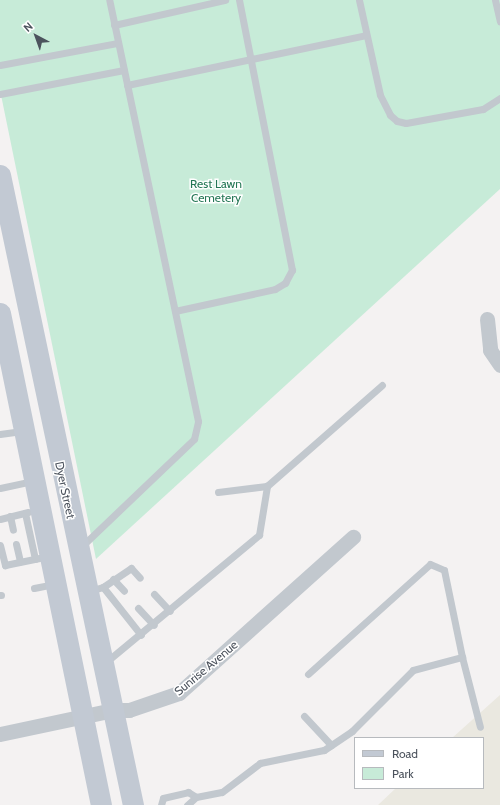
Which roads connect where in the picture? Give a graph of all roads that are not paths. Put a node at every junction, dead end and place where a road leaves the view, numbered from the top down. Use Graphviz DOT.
graph roads {
  1 [pos="109,0"];
  2 [pos="225,0"];
  3 [pos="239,0"];
  4 [pos="359,0"];
  5 [pos="495,0"];
  6 [pos="500,21"];
  7 [pos="114,25"];
  8 [pos="366,35"];
  9 [pos="118,43"];
  10 [pos="252,59"];
  11 [pos="0,65"];
  12 [pos="124,70"];
  13 [pos="128,85"];
  14 [pos="0,94"];
  15 [pos="500,98"];
  16 [pos="0,175"];
  17 [pos="5,222"];
  18 [pos="175,311"];
  19 [pos="0,313"];
  20 [pos="487,319"];
  21 [pos="500,365"];
  22 [pos="382,385"];
  23 [pos="24,431"];
  24 [pos="0,434"];
  25 [pos="35,481"];
  26 [pos="267,486"];
  27 [pos="0,488"];
  28 [pos="218,492"];
  29 [pos="32,511"];
  30 [pos="10,516"];
  31 [pos="0,519"];
  32 [pos="13,530"];
  33 [pos="353,537"];
  34 [pos="16,544"];
  35 [pos="0,545"];
  36 [pos="77,550"];
  37 [pos="42,558"];
  38 [pos="20,562"];
  39 [pos="140,578"];
  40 [pos="114,579"];
  41 [pos="55,583"];
  42 [pos="34,588"];
  43 [pos="95,590"];
  44 [pos="124,591"];
  45 [pos="154,594"];
  46 [pos="138,608"];
  47 [pos="170,611"];
  48 [pos="154,625"];
  49 [pos="141,635"];
  50 [pos="462,657"];
  51 [pos="103,664"];
  52 [pos="308,674"];
  53 [pos="113,710"];
  54 [pos="304,716"];
  55 [pos="83,717"];
  56 [pos="480,727"];
  57 [pos="0,734"];
  58 [pos="331,745"];
  59 [pos="196,797"];
  60 [pos="101,805"];
  61 [pos="133,805"];
  62 [pos="161,805"];
  63 [pos="187,805"];
  1 -- 7 [label="lane"];
  2 -- 7 [label="lane"];
  3 -- 10 [label="lane"];
  4 -- 8 [label="lane"];
  5 -- 6 [label="lane"];
  7 -- 9 [label="lane"];
  8 -- 10 [label="lane"];
  8 -- 15 [label="lane"];
  9 -- 11 [label="lane"];
  9 -- 12 [label="lane"];
  10 -- 13 [label="lane"];
  10 -- 18 [label="lane"];
  12 -- 13 [label="lane"];
  12 -- 14 [label="lane"];
  13 -- 18 [label="lane"];
  16 -- 17 [label="main road, Dyer Street"];
  17 -- 36 [label="main road, Dyer Street"];
  18 -- 36 [label="lane"];
  19 -- 23 [label="main road"];
  20 -- 21 [label="street"];
  22 -- 26 [label="lane"];
  23 -- 24 [label="lane"];
  23 -- 25 [label="main road"];
  25 -- 27 [label="lane"];
  25 -- 29 [label="main road"];
  26 -- 28 [label="lane"];
  26 -- 47 [label="lane"];
  29 -- 30 [label="lane"];
  29 -- 37 [label="main road"];
  30 -- 31 [label="lane"];
  30 -- 32 [label="lane"];
  33 -- 53 [label="street, Sunrise Avenue"];
  34 -- 38 [label="lane"];
  35 -- 38 [label="lane"];
  36 -- 37 [label="main road"];
  36 -- 43 [label="main road, Dyer Street"];
  37 -- 38 [label="lane"];
  37 -- 41 [label="main road"];
  39 -- 40 [label="lane"];
  40 -- 43 [label="lane"];
  40 -- 44 [label="lane"];
  41 -- 42 [label="lane"];
  41 -- 55 [label="main road"];
  43 -- 49 [label="lane"];
  43 -- 51 [label="main road, Dyer Street"];
  45 -- 47 [label="lane"];
  46 -- 48 [label="lane"];
  47 -- 48 [label="lane"];
  48 -- 49 [label="lane"];
  49 -- 51 [label="lane"];
  50 -- 52 [label="lane"];
  50 -- 56 [label="lane"];
  50 -- 58 [label="lane"];
  51 -- 53 [label="main road, Dyer Street"];
  53 -- 55 [label="street, Sunrise Avenue"];
  53 -- 61 [label="main road, Dyer Street"];
  54 -- 58 [label="lane"];
  55 -- 57 [label="street, Sunrise Avenue"];
  55 -- 60 [label="main road"];
  58 -- 59 [label="lane"];
  59 -- 62 [label="lane"];
  59 -- 63 [label="lane"];
}
